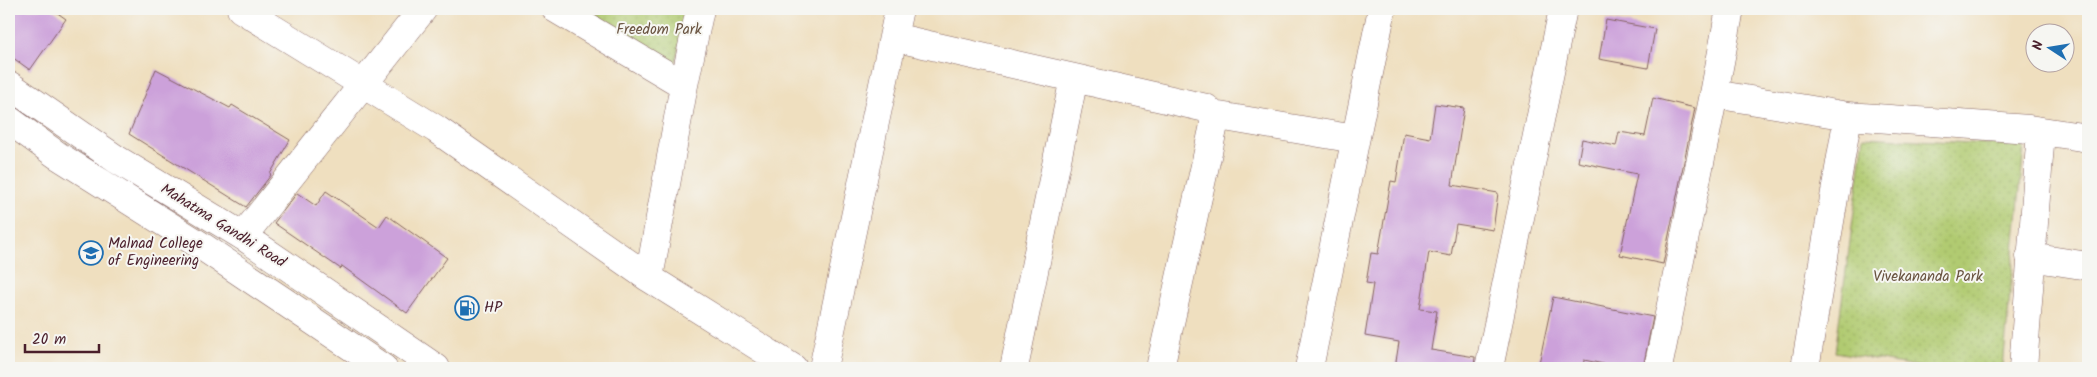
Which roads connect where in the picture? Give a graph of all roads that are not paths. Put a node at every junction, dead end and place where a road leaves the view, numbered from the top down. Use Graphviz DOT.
graph roads {
  1 [pos="241,9"];
  2 [pos="423,9"];
  3 [pos="556,9"];
  4 [pos="700,9"];
  5 [pos="899,9"];
  6 [pos="1382,9"];
  7 [pos="1564,9"];
  8 [pos="1730,9"];
  9 [pos="893,37"];
  10 [pos="1074,78"];
  11 [pos="364,84"];
  12 [pos="9,85"];
  13 [pos="684,85"];
  14 [pos="1714,94"];
  15 [pos="1213,115"];
  16 [pos="1848,116"];
  17 [pos="9,120"];
  18 [pos="2041,131"];
  19 [pos="2088,138"];
  20 [pos="1355,139"];
  21 [pos="243,236"];
  22 [pos="2030,256"];
  23 [pos="2088,266"];
  24 [pos="649,278"];
  25 [pos="383,368"];
  26 [pos="436,368"];
  27 [pos="793,368"];
  28 [pos="823,368"];
  29 [pos="1014,368"];
  30 [pos="1160,368"];
  31 [pos="1308,368"];
  32 [pos="1489,368"];
  33 [pos="1658,368"];
  34 [pos="1805,368"];
  35 [pos="2023,368"];
  1 -- 11 [label="street"];
  2 -- 11 [label="street"];
  3 -- 13 [label="street"];
  4 -- 13 [label="street"];
  5 -- 9 [label="street"];
  6 -- 20 [label="street"];
  7 -- 32 [label="street"];
  8 -- 14 [label="street"];
  9 -- 10 [label="street"];
  9 -- 28 [label="street"];
  10 -- 15 [label="street"];
  10 -- 29 [label="street"];
  11 -- 21 [label="street"];
  11 -- 24 [label="street"];
  12 -- 21 [label="street, Mahatma Gandhi Road"];
  13 -- 24 [label="street"];
  14 -- 16 [label="street"];
  14 -- 33 [label="street"];
  15 -- 20 [label="street"];
  15 -- 30 [label="street"];
  16 -- 18 [label="street"];
  16 -- 34 [label="street"];
  17 -- 25 [label="street, Mahatma Gandhi Road"];
  18 -- 19 [label="street"];
  18 -- 22 [label="street"];
  20 -- 31 [label="street"];
  21 -- 26 [label="street, Mahatma Gandhi Road"];
  22 -- 23 [label="street"];
  22 -- 35 [label="street"];
  24 -- 27 [label="street"];
}
